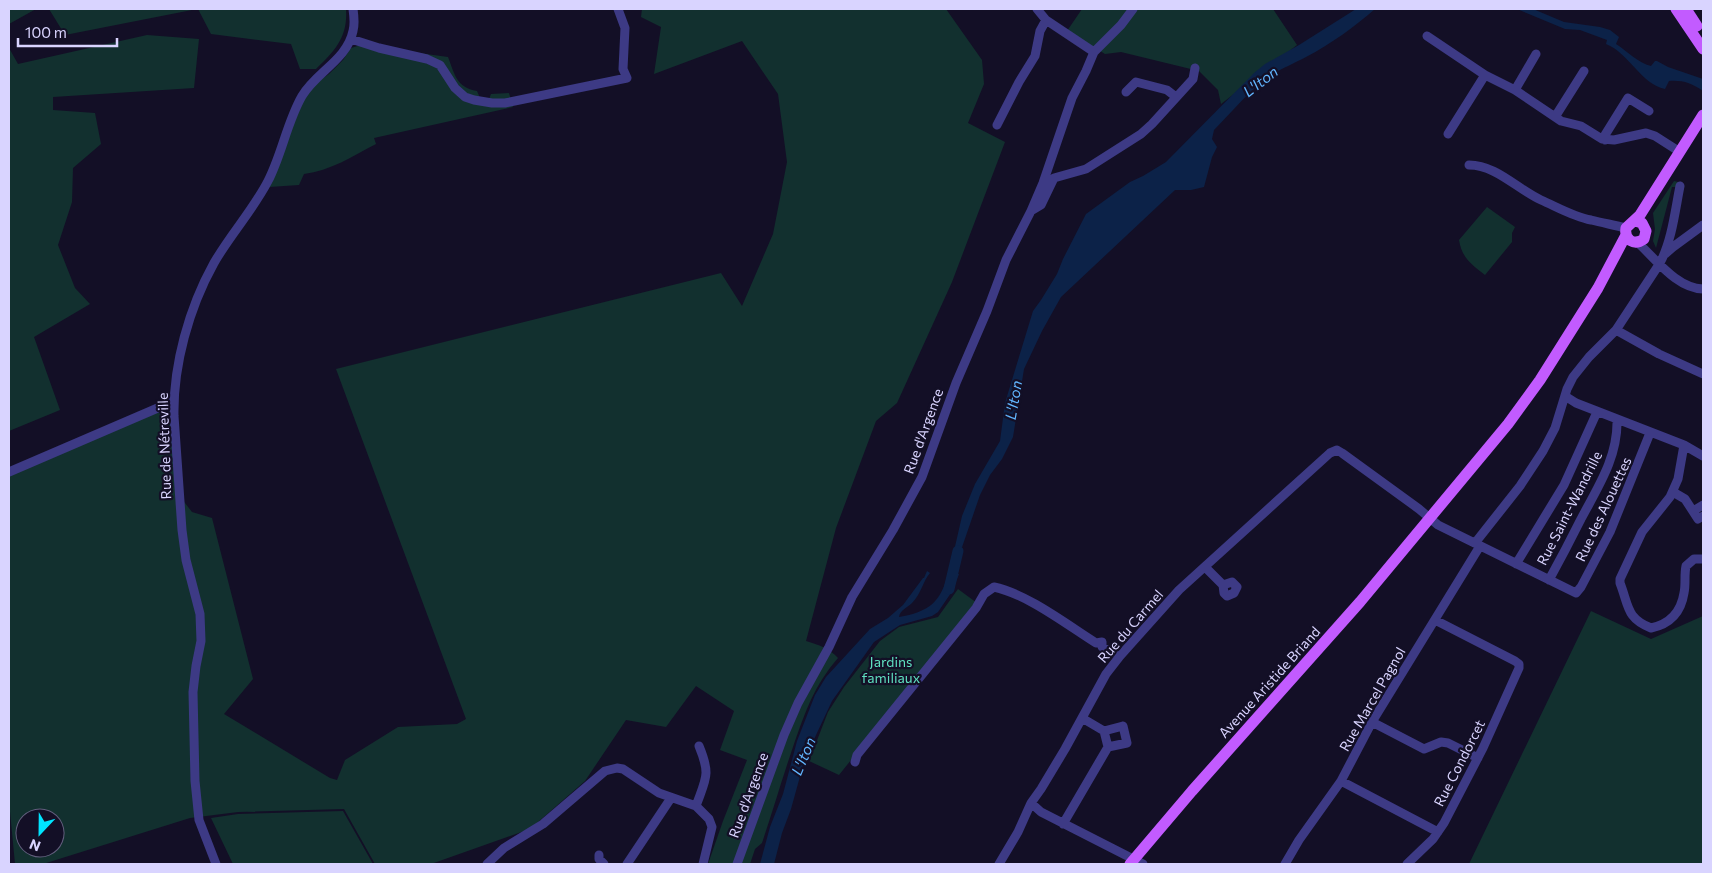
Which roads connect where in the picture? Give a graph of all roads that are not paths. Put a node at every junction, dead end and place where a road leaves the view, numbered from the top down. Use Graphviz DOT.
graph roads {
  1 [pos="353,9"];
  2 [pos="618,9"];
  3 [pos="1037,9"];
  4 [pos="1133,9"];
  5 [pos="1676,9"];
  6 [pos="1686,9"];
  7 [pos="1046,20"];
  8 [pos="1427,36"];
  9 [pos="1703,36"];
  10 [pos="351,39"];
  11 [pos="1703,50"];
  12 [pos="1094,52"];
  13 [pos="1536,54"];
  14 [pos="1195,68"];
  15 [pos="1584,71"];
  16 [pos="1485,75"];
  17 [pos="1515,90"];
  18 [pos="1126,92"];
  19 [pos="1176,97"];
  20 [pos="1649,111"];
  21 [pos="1703,115"];
  22 [pos="1555,117"];
  23 [pos="1703,124"];
  24 [pos="997,125"];
  25 [pos="1448,134"];
  26 [pos="1605,140"];
  27 [pos="1680,152"];
  28 [pos="1468,165"];
  29 [pos="1680,186"];
  30 [pos="1031,211"];
  31 [pos="1703,225"];
  32 [pos="1635,233"];
  33 [pos="1662,260"];
  34 [pos="1703,289"];
  35 [pos="1616,330"];
  36 [pos="1703,374"];
  37 [pos="1565,396"];
  38 [pos="174,401"];
  39 [pos="1597,412"];
  40 [pos="1617,420"];
  41 [pos="1650,433"];
  42 [pos="1684,446"];
  43 [pos="1703,456"];
  44 [pos="9,472"];
  45 [pos="1672,492"];
  46 [pos="1703,505"];
  47 [pos="1693,511"];
  48 [pos="1703,516"];
  49 [pos="1429,518"];
  50 [pos="1477,544"];
  51 [pos="1703,559"];
  52 [pos="1516,564"];
  53 [pos="1205,567"];
  54 [pos="1549,580"];
  55 [pos="1223,585"];
  56 [pos="1435,620"];
  57 [pos="1120,656"];
  58 [pos="1082,718"];
  59 [pos="1372,722"];
  60 [pos="1104,731"];
  61 [pos="699,746"];
  62 [pos="1108,746"];
  63 [pos="1478,758"];
  64 [pos="856,762"];
  65 [pos="1341,781"];
  66 [pos="671,798"];
  67 [pos="1031,803"];
  68 [pos="696,806"];
  69 [pos="1063,824"];
  70 [pos="1438,832"];
  71 [pos="599,855"];
  72 [pos="1136,863"];
  73 [pos="216,864"];
  74 [pos="487,864"];
  75 [pos="604,864"];
  76 [pos="627,864"];
  77 [pos="703,864"];
  78 [pos="737,864"];
  79 [pos="999,864"];
  80 [pos="1285,864"];
  81 [pos="1407,864"];
  1 -- 10 [label="street"];
  2 -- 10 [label="street"];
  3 -- 7 [label="street"];
  4 -- 12 [label="street, Rue d'Argence"];
  5 -- 11 [label="main road"];
  6 -- 9 [label="main road"];
  7 -- 12 [label="street"];
  7 -- 24 [label="street"];
  8 -- 16 [label="street"];
  10 -- 38 [label="street, Rue de Nétreville"];
  12 -- 30 [label="street, Rue d'Argence"];
  13 -- 17 [label="street"];
  14 -- 19 [label="street"];
  15 -- 22 [label="street"];
  16 -- 17 [label="street"];
  16 -- 25 [label="street"];
  17 -- 22 [label="street"];
  18 -- 19 [label="street"];
  19 -- 30 [label="street"];
  20 -- 26 [label="street"];
  21 -- 27 [label="main road"];
  22 -- 26 [label="street"];
  23 -- 32 [label="main road"];
  26 -- 27 [label="street"];
  27 -- 32 [label="main road"];
  28 -- 32 [label="street"];
  29 -- 33 [label="street"];
  30 -- 78 [label="street, Rue d'Argence"];
  31 -- 33 [label="street"];
  32 -- 33 [label="street"];
  32 -- 49 [label="main road, Avenue Aristide Briand"];
  33 -- 34 [label="street"];
  33 -- 35 [label="street, Rue Marcel Pagnol"];
  35 -- 36 [label="street"];
  35 -- 37 [label="street, Rue Marcel Pagnol"];
  37 -- 39 [label="street"];
  37 -- 50 [label="street, Rue Marcel Pagnol"];
  38 -- 44 [label="street"];
  38 -- 73 [label="street, Rue de Nétreville"];
  39 -- 40 [label="street"];
  39 -- 52 [label="street"];
  40 -- 41 [label="street"];
  40 -- 54 [label="street, Rue Saint-Wandrille"];
  41 -- 42 [label="street"];
  41 -- 54 [label="street, Rue des Alouettes"];
  42 -- 43 [label="street"];
  42 -- 45 [label="street"];
  45 -- 47 [label="street"];
  45 -- 51 [label="street"];
  46 -- 47 [label="street"];
  47 -- 48 [label="street"];
  49 -- 50 [label="street"];
  49 -- 53 [label="street, Rue du Carmel"];
  49 -- 72 [label="main road, Avenue Aristide Briand"];
  50 -- 52 [label="street"];
  50 -- 56 [label="street, Rue Marcel Pagnol"];
  52 -- 54 [label="street"];
  53 -- 55 [label="street"];
  53 -- 57 [label="street, Rue du Carmel"];
  56 -- 59 [label="street, Rue Marcel Pagnol"];
  56 -- 63 [label="street, Rue Condorcet"];
  57 -- 58 [label="street, Rue du Carmel"];
  57 -- 64 [label="street"];
  58 -- 60 [label="street"];
  58 -- 67 [label="street, Rue du Carmel"];
  59 -- 63 [label="street"];
  59 -- 65 [label="street, Rue Marcel Pagnol"];
  60 -- 62 [label="street"];
  60 -- 62 [label="street"];
  61 -- 68 [label="street"];
  62 -- 69 [label="street"];
  63 -- 70 [label="street, Rue Condorcet"];
  65 -- 70 [label="street"];
  65 -- 80 [label="street, Rue Marcel Pagnol"];
  66 -- 68 [label="street"];
  66 -- 74 [label="street"];
  66 -- 76 [label="street"];
  67 -- 69 [label="street"];
  67 -- 79 [label="street, Rue du Carmel"];
  68 -- 77 [label="street"];
  69 -- 72 [label="street"];
  70 -- 81 [label="street, Rue Condorcet"];
  71 -- 75 [label="street"];
}
